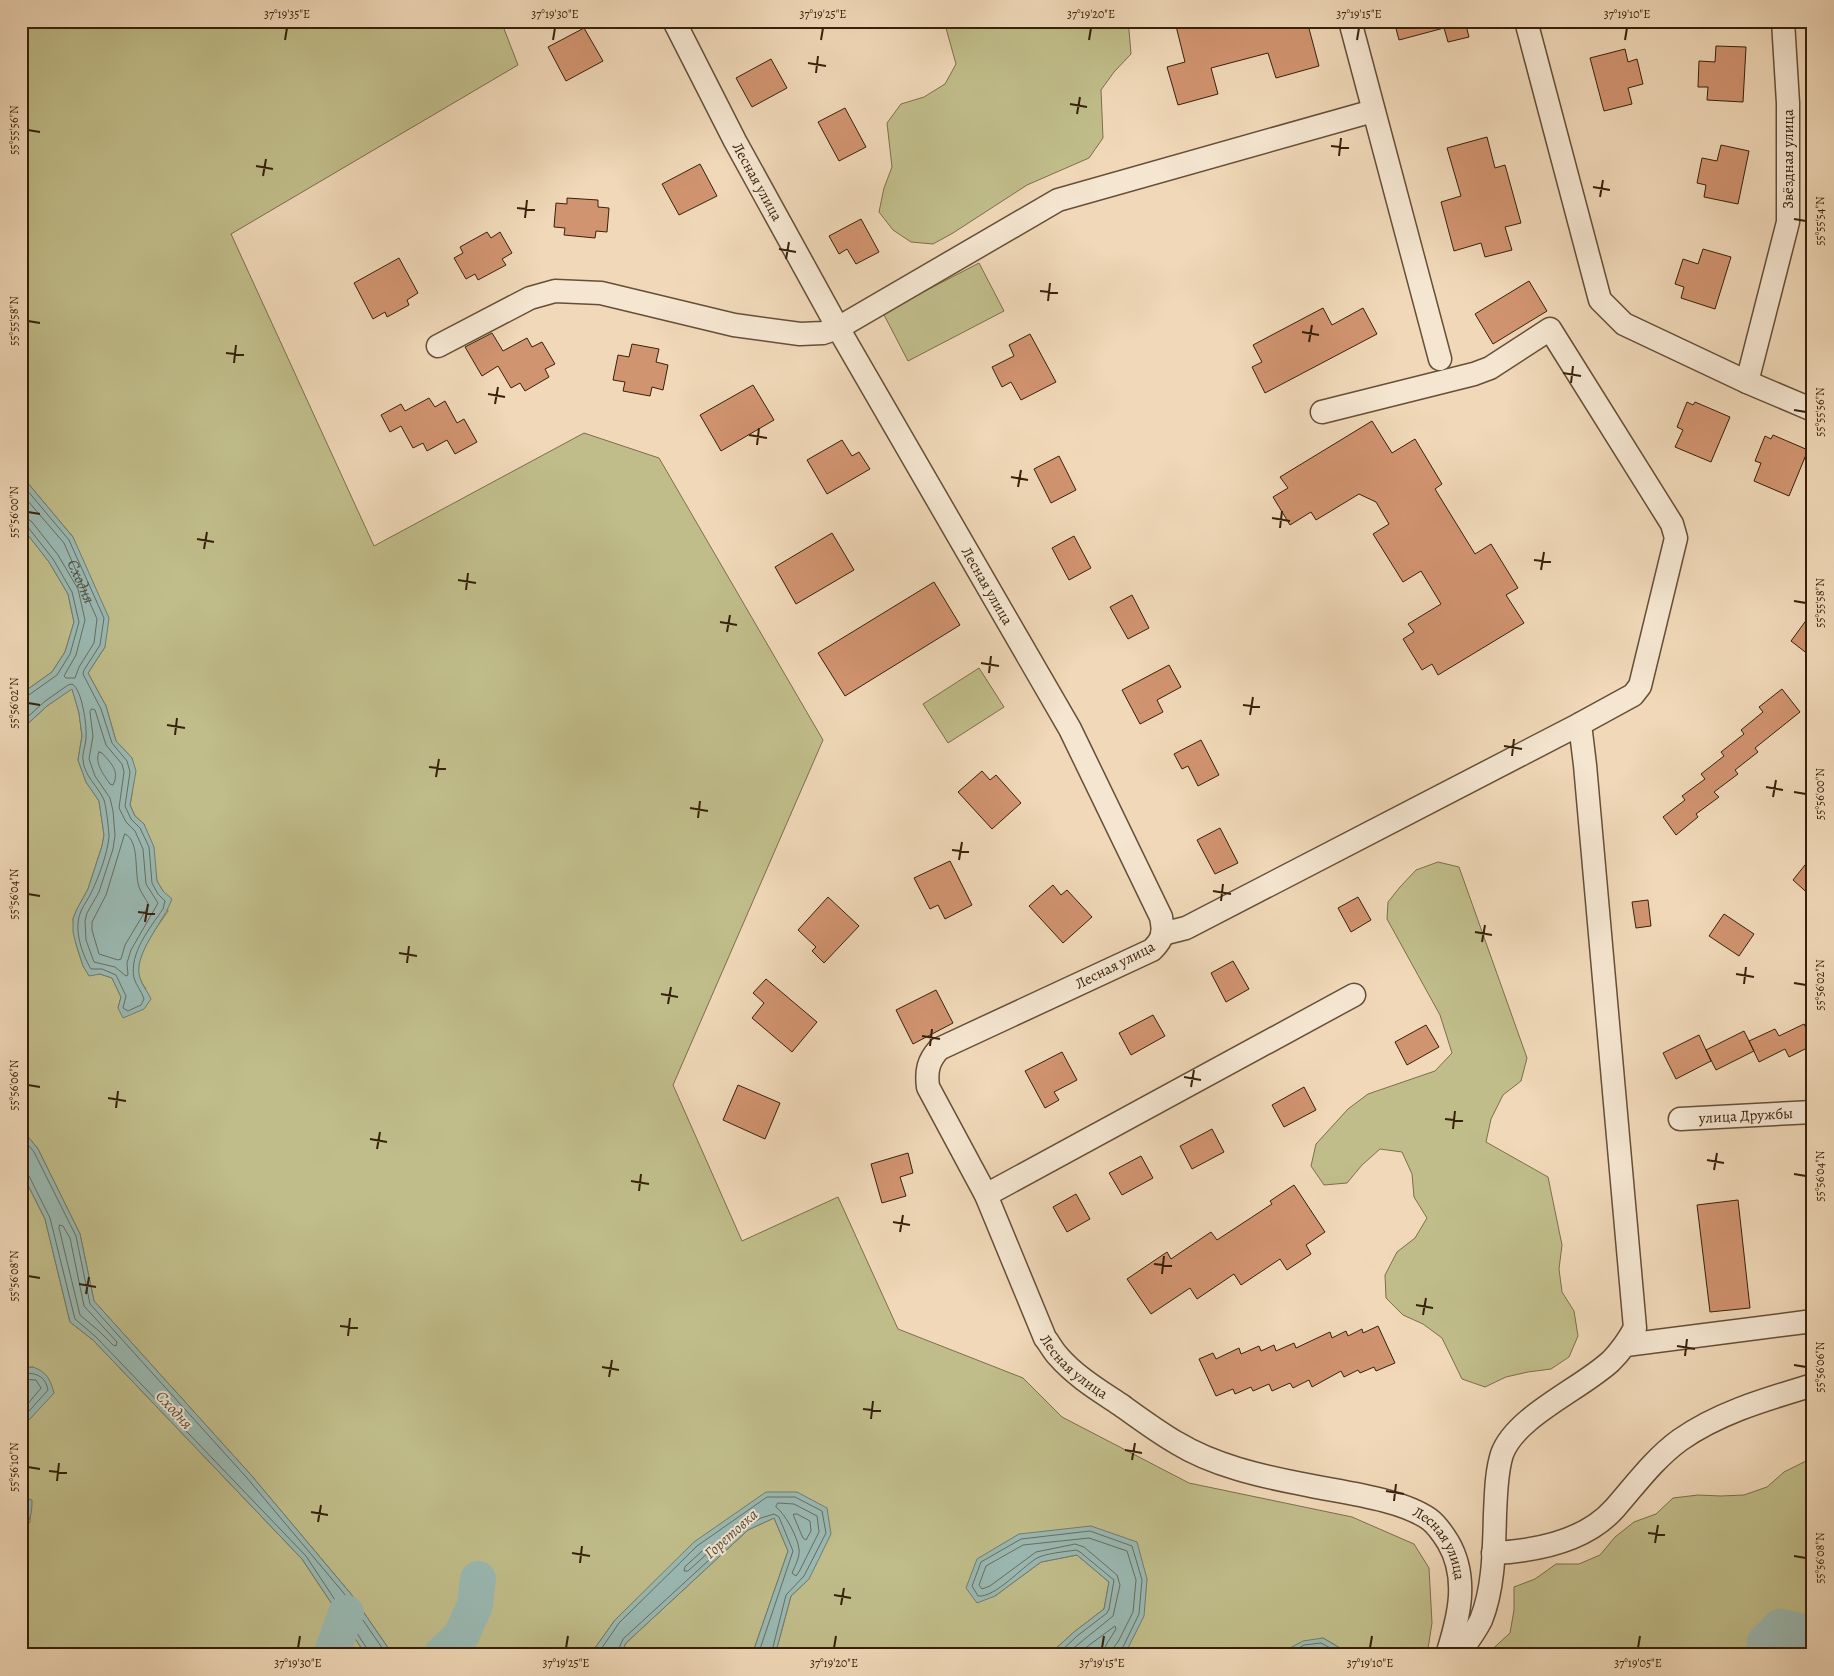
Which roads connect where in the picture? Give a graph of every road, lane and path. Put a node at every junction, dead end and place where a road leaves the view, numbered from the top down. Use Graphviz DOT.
graph roads {
  1 [pos="674,21"];
  2 [pos="1350,21"];
  3 [pos="1526,21"];
  4 [pos="1783,21"];
  5 [pos="1373,111"];
  6 [pos="838,328"];
  7 [pos="438,346"];
  8 [pos="1440,359"];
  9 [pos="1747,382"];
  10 [pos="1813,410"];
  11 [pos="1322,412"];
  12 [pos="1580,724"];
  13 [pos="1162,934"];
  14 [pos="1354,995"];
  15 [pos="1813,1112"];
  16 [pos="1680,1119"];
  17 [pos="986,1195"];
  18 [pos="1813,1321"];
  19 [pos="1626,1345"];
  20 [pos="1813,1385"];
  21 [pos="1493,1553"];
  22 [pos="1448,1655"];
  23 [pos="1458,1655"];
  1 -- 6 [label="street, Лесная улица"];
  2 -- 5 [label="street"];
  3 -- 9 [label="street"];
  4 -- 9 [label="street, Звёздная улица"];
  5 -- 6 [label="street"];
  5 -- 8 [label="street"];
  6 -- 7 [label="street"];
  6 -- 13 [label="street, Лесная улица"];
  9 -- 10 [label="street"];
  11 -- 12 [label="street"];
  12 -- 13 [label="street"];
  12 -- 19 [label="street"];
  13 -- 17 [label="street, Лесная улица"];
  14 -- 17 [label="street"];
  15 -- 16 [label="street, улица Дружбы"];
  17 -- 22 [label="street, Лесная улица"];
  18 -- 19 [label="street"];
  19 -- 21 [label="street"];
  20 -- 21 [label="street"];
  21 -- 23 [label="street"];
}
